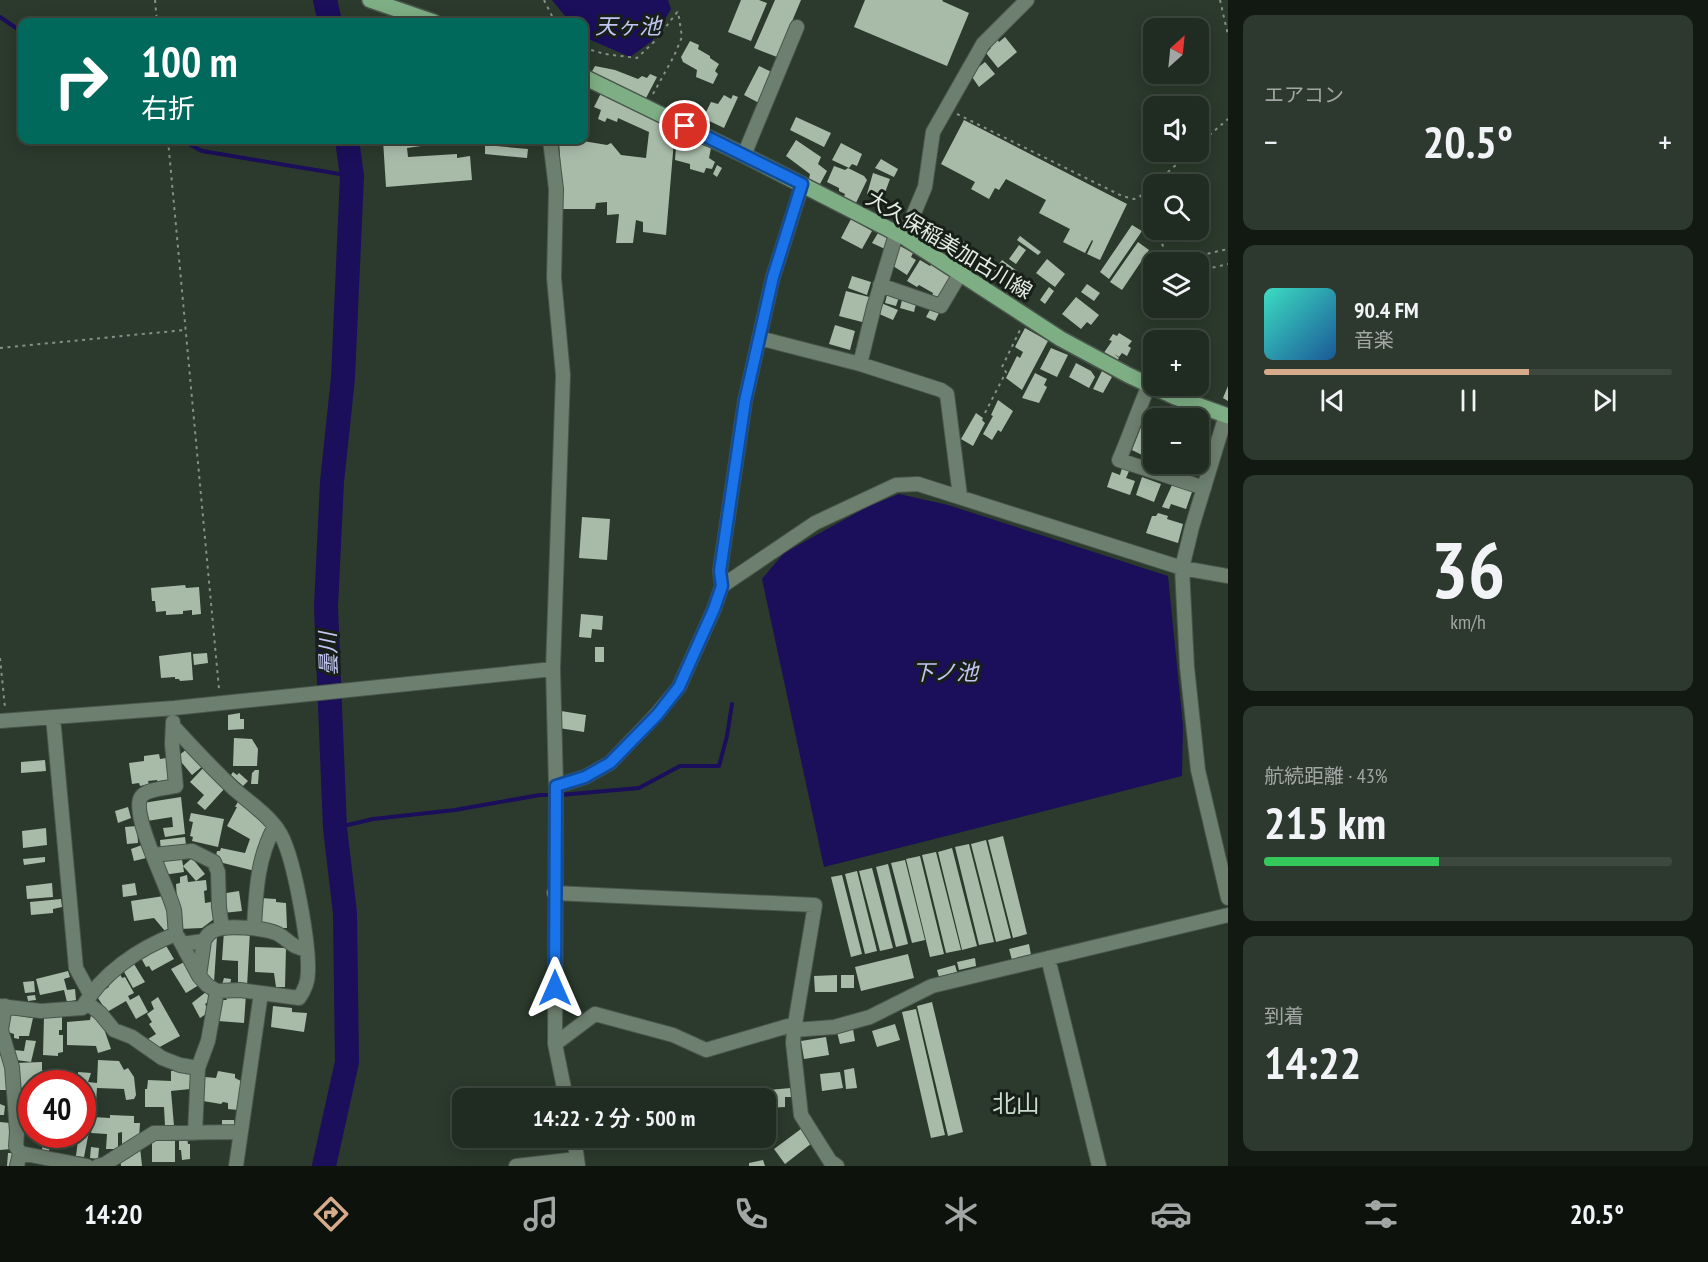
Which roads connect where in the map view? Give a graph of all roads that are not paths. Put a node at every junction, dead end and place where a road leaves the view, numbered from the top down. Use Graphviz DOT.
graph roads {
  1 [pos="370,0"];
  2 [pos="1027,0"];
  3 [pos="422,18"];
  4 [pos="797,27"];
  5 [pos="588,79"];
  6 [pos="550,144"];
  7 [pos="744,155"];
  8 [pos="802,184"];
  9 [pos="900,236"];
  10 [pos="960,274"];
  11 [pos="880,285"];
  12 [pos="759,338"];
  13 [pos="860,364"];
  14 [pos="1143,382"];
  15 [pos="1144,396"];
  16 [pos="1177,396"];
  17 [pos="1227,416"];
  18 [pos="1203,488"];
  19 [pos="960,496"];
  20 [pos="1182,568"];
  21 [pos="1228,576"];
  22 [pos="722,586"];
  23 [pos="553,669"];
  24 [pos="174,708"];
  25 [pos="53,717"];
  26 [pos="4,721"];
  27 [pos="173,726"];
  28 [pos="556,786"];
  29 [pos="275,826"];
  30 [pos="153,855"];
  31 [pos="554,893"];
  32 [pos="1228,898"];
  33 [pos="1228,915"];
  34 [pos="222,928"];
  35 [pos="254,928"];
  36 [pos="179,939"];
  37 [pos="204,941"];
  38 [pos="306,949"];
  39 [pos="1048,958"];
  40 [pos="199,976"];
  41 [pos="217,991"];
  42 [pos="261,993"];
  43 [pos="88,998"];
  44 [pos="2,1006"];
  45 [pos="794,1030"];
  46 [pos="555,1044"];
  47 [pos="198,1068"];
  48 [pos="564,1088"];
  49 [pos="7,1096"];
  50 [pos="241,1132"];
  51 [pos="195,1133"];
  52 [pos="19,1159"];
  53 [pos="578,1162"];
  54 [pos="87,1166"];
  55 [pos="98,1166"];
  56 [pos="236,1166"];
  57 [pos="516,1166"];
  58 [pos="837,1166"];
  59 [pos="1099,1166"];
  1 -- 3 [label="main road"];
  2 -- 9 [label="street"];
  4 -- 7 [label="street"];
  5 -- 7 [label="main road, 大久保稲美加古川線"];
  6 -- 23 [label="street"];
  7 -- 8 [label="main road, 大久保稲美加古川線"];
  8 -- 9 [label="main road, 大久保稲美加古川線"];
  8 -- 12 [label="street"];
  9 -- 10 [label="main road, 大久保稲美加古川線"];
  9 -- 11 [label="street"];
  10 -- 11 [label="street"];
  10 -- 14 [label="main road, 大久保稲美加古川線"];
  11 -- 13 [label="street"];
  12 -- 13 [label="street"];
  12 -- 22 [label="street"];
  13 -- 19 [label="street"];
  15 -- 18 [label="street"];
  16 -- 17 [label="main road, 大久保稲美加古川線"];
  17 -- 18 [label="street"];
  18 -- 20 [label="street"];
  19 -- 20 [label="street"];
  19 -- 22 [label="street"];
  20 -- 21 [label="street"];
  20 -- 32 [label="street"];
  22 -- 28 [label="street"];
  23 -- 24 [label="street"];
  23 -- 28 [label="street"];
  24 -- 25 [label="street"];
  24 -- 27 [label="street"];
  25 -- 26 [label="street"];
  25 -- 43 [label="street"];
  27 -- 29 [label="street"];
  27 -- 30 [label="street"];
  28 -- 31 [label="street"];
  29 -- 35 [label="street"];
  29 -- 38 [label="street"];
  30 -- 34 [label="street"];
  30 -- 36 [label="street"];
  31 -- 45 [label="street"];
  31 -- 46 [label="street"];
  33 -- 39 [label="street"];
  34 -- 35 [label="street"];
  34 -- 37 [label="street"];
  35 -- 38 [label="street"];
  36 -- 37 [label="street"];
  36 -- 40 [label="street"];
  36 -- 43 [label="street"];
  37 -- 40 [label="street"];
  38 -- 42 [label="street"];
  39 -- 45 [label="street"];
  39 -- 59 [label="street"];
  40 -- 41 [label="street"];
  41 -- 42 [label="street"];
  41 -- 47 [label="street"];
  42 -- 50 [label="street"];
  43 -- 44 [label="street"];
  43 -- 47 [label="street"];
  44 -- 49 [label="street"];
  45 -- 46 [label="street"];
  45 -- 58 [label="street"];
  46 -- 48 [label="street"];
  47 -- 51 [label="street"];
  49 -- 52 [label="street"];
  50 -- 51 [label="street"];
  50 -- 56 [label="street"];
  51 -- 55 [label="street"];
  52 -- 54 [label="street"];
  53 -- 57 [label="street"];
}
